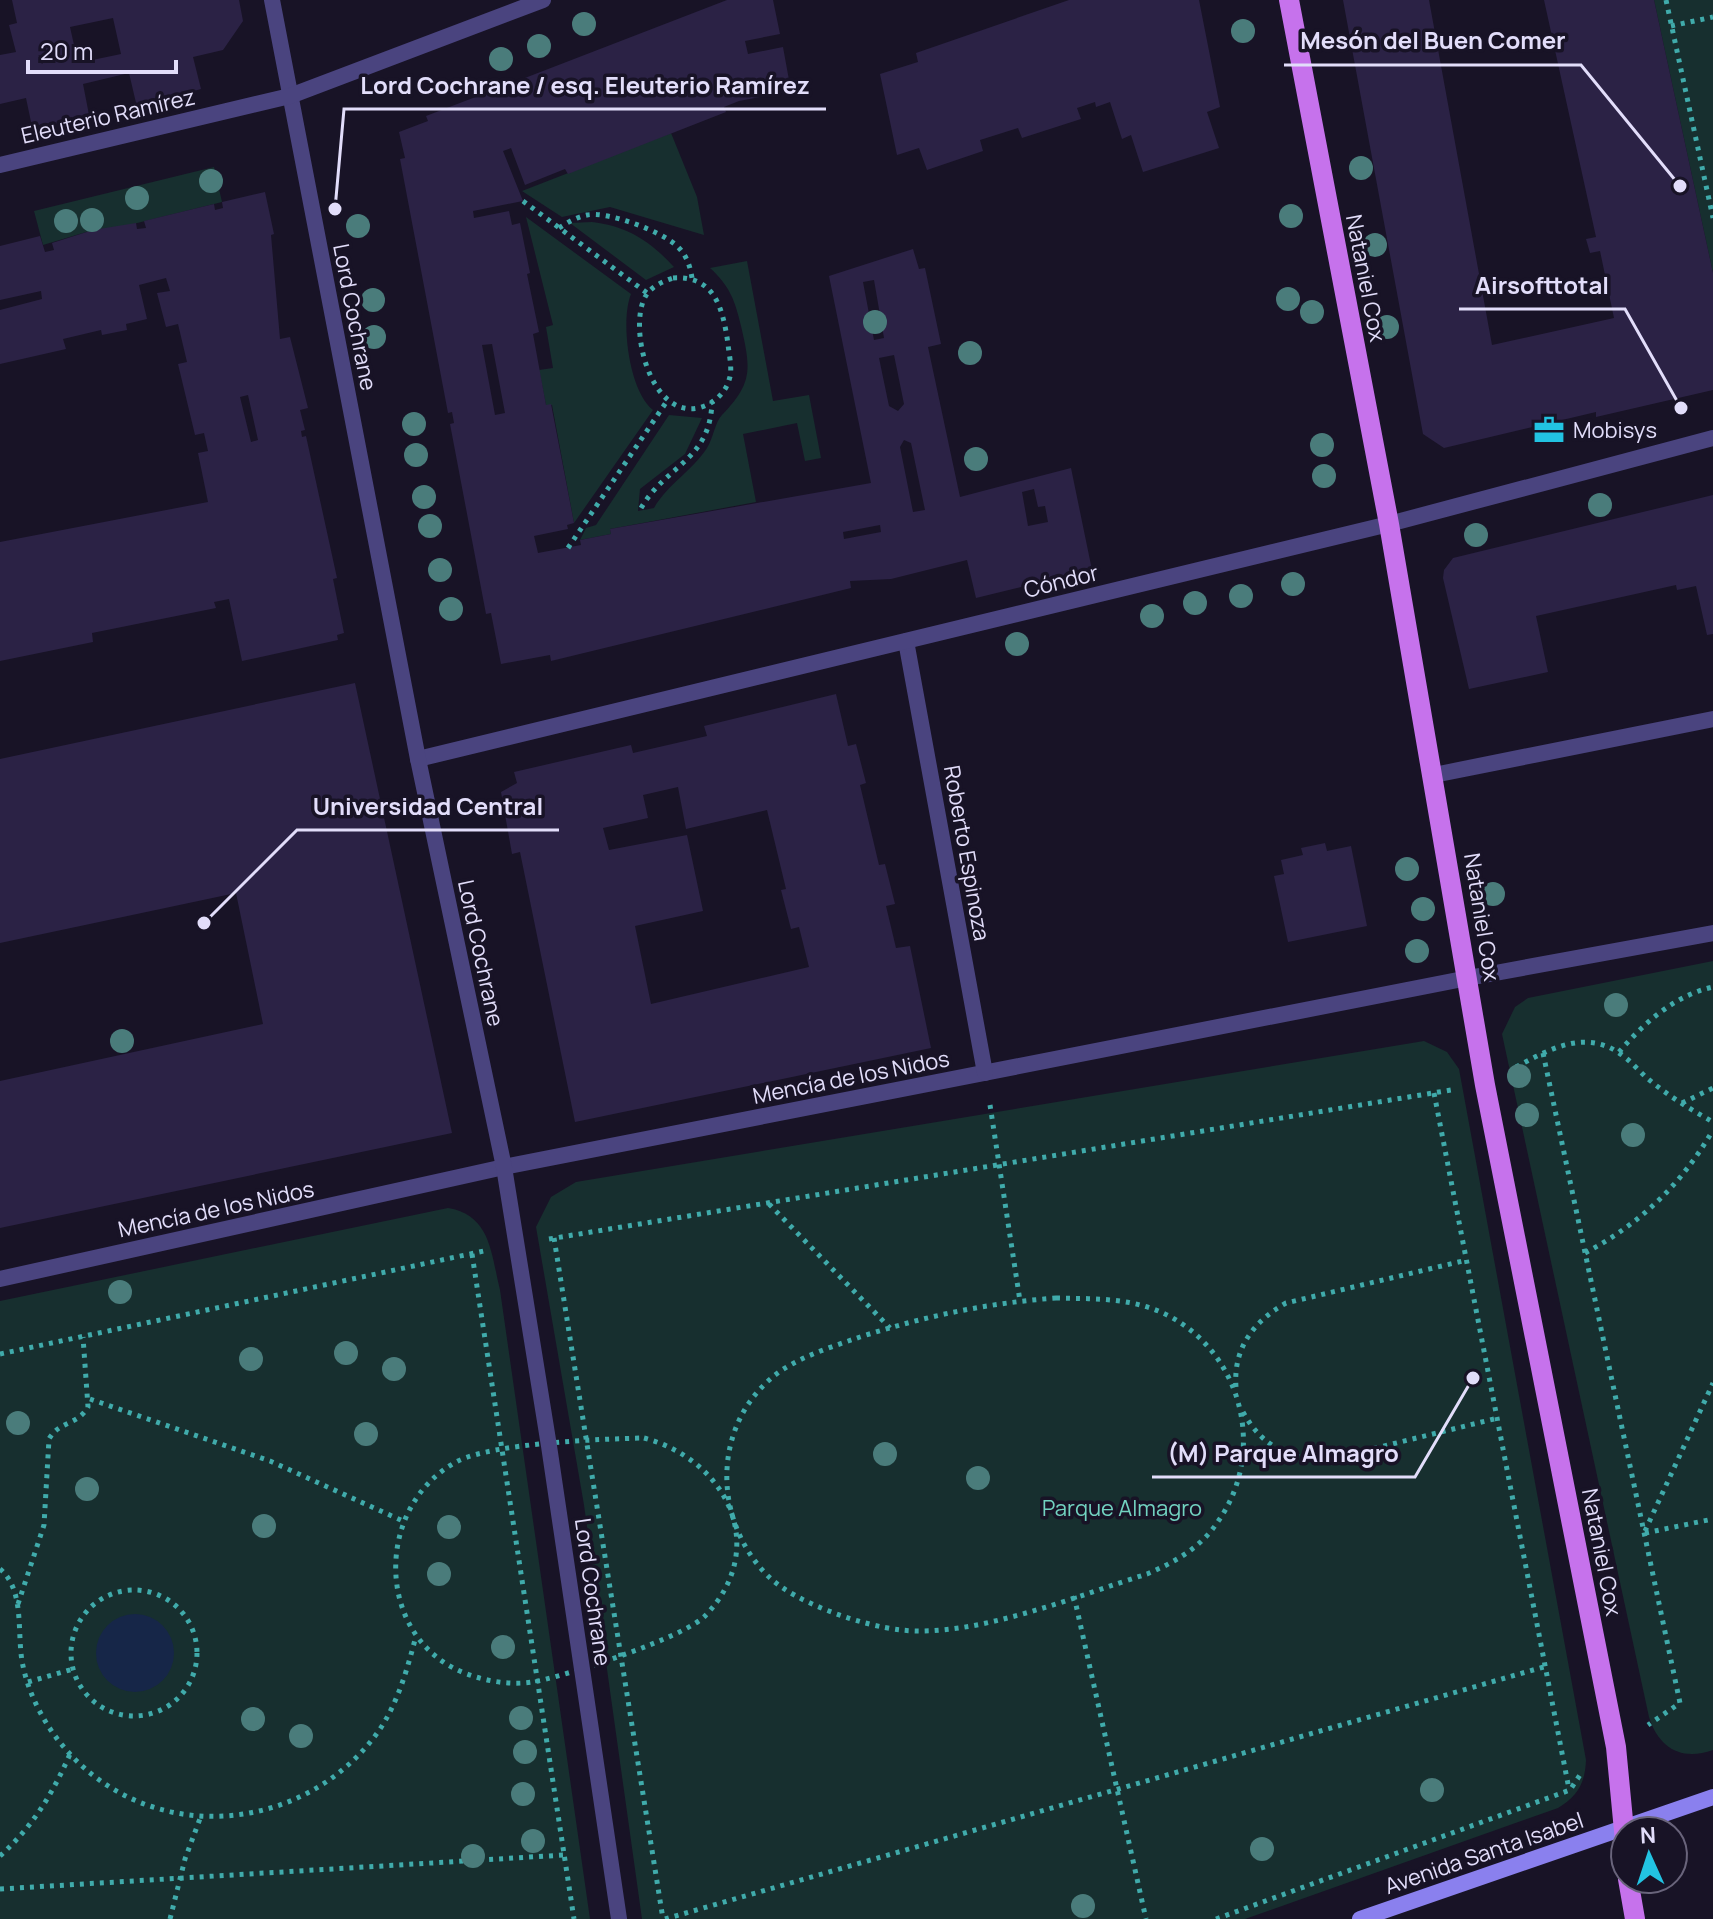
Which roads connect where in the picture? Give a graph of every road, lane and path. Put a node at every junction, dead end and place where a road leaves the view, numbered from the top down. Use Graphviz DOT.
graph roads {
  1 [pos="272,0"];
  2 [pos="543,0"];
  3 [pos="1289,0"];
  4 [pos="1666,0"];
  5 [pos="1713,17"];
  6 [pos="1671,26"];
  7 [pos="290,96"];
  8 [pos="0,165"];
  9 [pos="523,201"];
  10 [pos="1713,218"];
  11 [pos="559,228"];
  12 [pos="692,278"];
  13 [pos="647,294"];
  14 [pos="667,401"];
  15 [pos="712,402"];
  16 [pos="1713,438"];
  17 [pos="641,508"];
  18 [pos="1389,524"];
  19 [pos="568,548"];
  20 [pos="906,641"];
  21 [pos="1713,719"];
  22 [pos="418,759"];
  23 [pos="1434,775"];
  24 [pos="1713,933"];
  25 [pos="1468,978"];
  26 [pos="1713,987"];
  27 [pos="1619,1052"];
  28 [pos="1543,1053"];
  29 [pos="985,1073"];
  30 [pos="1485,1085"];
  31 [pos="1713,1088"];
  32 [pos="1434,1093"];
  33 [pos="1682,1104"];
  34 [pos="1713,1122"];
  35 [pos="1713,1130"];
  36 [pos="999,1164"];
  37 [pos="504,1167"];
  38 [pos="768,1203"];
  39 [pos="554,1238"];
  40 [pos="517,1244"];
  41 [pos="1585,1253"];
  42 [pos="472,1254"];
  43 [pos="1467,1260"];
  44 [pos="0,1279"];
  45 [pos="1020,1301"];
  46 [pos="890,1328"];
  47 [pos="83,1337"];
  48 [pos="0,1354"];
  49 [pos="1713,1383"];
  50 [pos="90,1399"];
  51 [pos="1241,1409"];
  52 [pos="1498,1418"];
  53 [pos="1713,1519"];
  54 [pos="403,1521"];
  55 [pos="1644,1533"];
  56 [pos="0,1569"];
  57 [pos="1074,1596"];
  58 [pos="18,1605"];
  59 [pos="416,1636"];
  60 [pos="1547,1666"];
  61 [pos="73,1669"];
  62 [pos="28,1682"];
  63 [pos="1616,1747"];
  64 [pos="70,1754"];
  65 [pos="1117,1789"];
  66 [pos="1570,1790"];
  67 [pos="1713,1797"];
  68 [pos="1623,1815"];
  69 [pos="1671,1815"];
  70 [pos="201,1816"];
  71 [pos="1609,1840"];
  72 [pos="564,1855"];
  73 [pos="0,1856"];
  74 [pos="180,1877"];
  75 [pos="0,1889"];
  76 [pos="1631,1895"];
  77 [pos="170,1919"];
  78 [pos="574,1919"];
  79 [pos="619,1919"];
  80 [pos="664,1919"];
  81 [pos="1146,1919"];
  82 [pos="1216,1919"];
  83 [pos="1360,1919"];
  84 [pos="1635,1919"];
  1 -- 7 [label="street, Lord Cochrane"];
  2 -- 7 [label="street, Eleuterio Ramírez"];
  3 -- 18 [label="main road, Nataniel Cox"];
  4 -- 6 [label="path"];
  5 -- 6 [label="path"];
  6 -- 10 [label="path"];
  7 -- 8 [label="street, Eleuterio Ramírez"];
  7 -- 22 [label="street, Lord Cochrane"];
  9 -- 11 [label="path"];
  11 -- 12 [label="path"];
  11 -- 13 [label="path"];
  12 -- 13 [label="path"];
  12 -- 15 [label="path"];
  13 -- 14 [label="path"];
  14 -- 15 [label="path"];
  14 -- 19 [label="path"];
  15 -- 17 [label="path"];
  16 -- 18 [label="street, Cóndor"];
  18 -- 20 [label="street, Cóndor"];
  18 -- 23 [label="main road, Nataniel Cox"];
  20 -- 22 [label="street, Cóndor"];
  20 -- 29 [label="street, Roberto Espinoza"];
  21 -- 23 [label="street"];
  22 -- 37 [label="street, Lord Cochrane"];
  23 -- 25 [label="main road, Nataniel Cox"];
  24 -- 25 [label="street, Mencía de los Nidos"];
  25 -- 29 [label="street, Mencía de los Nidos"];
  25 -- 30 [label="main road, Nataniel Cox"];
  26 -- 27 [label="path"];
  27 -- 28 [label="path"];
  27 -- 33 [label="path"];
  28 -- 30 [label="path"];
  28 -- 41 [label="path"];
  29 -- 36 [label="path"];
  29 -- 37 [label="street, Mencía de los Nidos"];
  30 -- 32 [label="path"];
  30 -- 63 [label="main road, Nataniel Cox"];
  31 -- 33 [label="path"];
  32 -- 36 [label="path"];
  32 -- 43 [label="path"];
  33 -- 34 [label="path"];
  35 -- 41 [label="path"];
  36 -- 38 [label="path"];
  36 -- 45 [label="path"];
  37 -- 40 [label="street, Lord Cochrane"];
  37 -- 44 [label="street, Mencía de los Nidos"];
  38 -- 39 [label="path"];
  38 -- 46 [label="path"];
  39 -- 40 [label="path"];
  39 -- 80 [label="path"];
  40 -- 42 [label="path"];
  40 -- 79 [label="street, Lord Cochrane"];
  41 -- 55 [label="path"];
  42 -- 47 [label="path"];
  42 -- 72 [label="path"];
  43 -- 51 [label="path"];
  43 -- 52 [label="path"];
  45 -- 46 [label="path"];
  45 -- 51 [label="path"];
  46 -- 57 [label="path"];
  47 -- 48 [label="path"];
  47 -- 50 [label="path"];
  49 -- 55 [label="path"];
  50 -- 54 [label="path"];
  50 -- 58 [label="path"];
  51 -- 52 [label="path"];
  51 -- 57 [label="path"];
  52 -- 60 [label="path"];
  53 -- 55 [label="path"];
  55 -- 63 [label="path"];
  56 -- 58 [label="path"];
  57 -- 65 [label="path"];
  58 -- 62 [label="path"];
  59 -- 70 [label="path"];
  60 -- 65 [label="path"];
  60 -- 66 [label="path"];
  61 -- 61 [label="path"];
  61 -- 62 [label="path"];
  62 -- 64 [label="path"];
  63 -- 66 [label="path"];
  63 -- 68 [label="main road, Nataniel Cox"];
  64 -- 70 [label="path"];
  64 -- 73 [label="path"];
  65 -- 80 [label="path"];
  65 -- 81 [label="path"];
  66 -- 82 [label="path"];
  67 -- 69 [label="main road, Avenida Santa Isabel"];
  70 -- 74 [label="path"];
  71 -- 83 [label="main road, Avenida Santa Isabel"];
  72 -- 74 [label="path"];
  72 -- 78 [label="path"];
  74 -- 75 [label="path"];
  74 -- 77 [label="path"];
  76 -- 84 [label="main road"];
}
